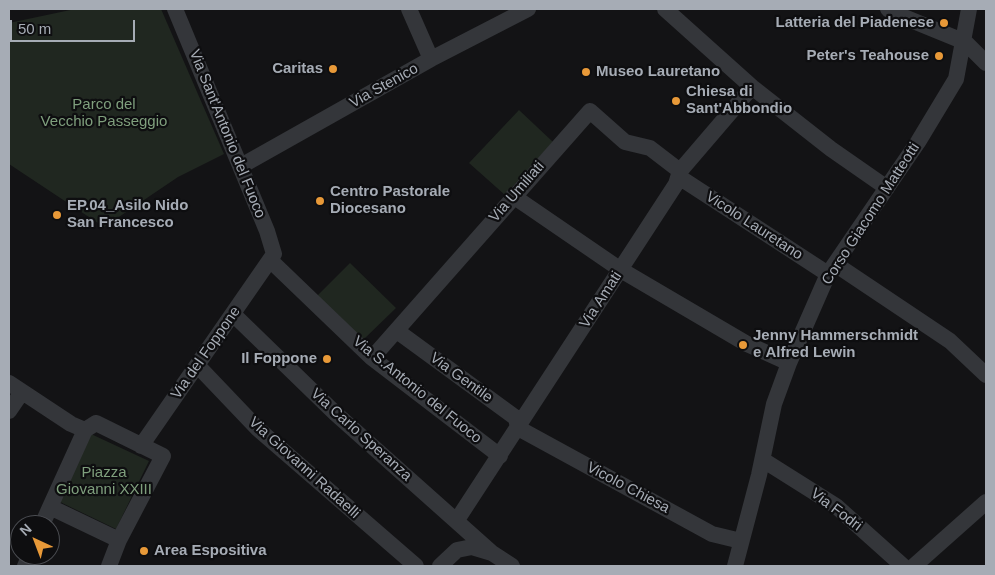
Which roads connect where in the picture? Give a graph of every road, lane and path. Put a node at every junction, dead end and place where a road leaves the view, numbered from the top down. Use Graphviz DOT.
graph roads {
  1 [pos="175,9"];
  2 [pos="409,9"];
  3 [pos="528,9"];
  4 [pos="665,9"];
  5 [pos="969,9"];
  6 [pos="891,11"];
  7 [pos="965,42"];
  8 [pos="431,59"];
  9 [pos="986,63"];
  10 [pos="752,87"];
  11 [pos="241,166"];
  12 [pos="679,174"];
  13 [pos="887,188"];
  14 [pos="513,196"];
  15 [pos="270,260"];
  16 [pos="832,269"];
  17 [pos="621,270"];
  18 [pos="233,314"];
  19 [pos="397,331"];
  20 [pos="372,358"];
  21 [pos="789,362"];
  22 [pos="197,365"];
  23 [pos="986,375"];
  24 [pos="15,388"];
  25 [pos="9,411"];
  26 [pos="518,428"];
  27 [pos="85,430"];
  28 [pos="141,446"];
  29 [pos="500,456"];
  30 [pos="763,460"];
  31 [pos="986,502"];
  32 [pos="50,507"];
  33 [pos="46,515"];
  34 [pos="457,520"];
  35 [pos="120,540"];
  36 [pos="741,542"];
  37 [pos="492,553"];
  38 [pos="109,566"];
  39 [pos="416,566"];
  40 [pos="440,566"];
  41 [pos="512,566"];
  42 [pos="735,566"];
  43 [pos="903,566"];
  44 [pos="914,566"];
  1 -- 11 [label="street, Via Sant'Antonio del Fuoco"];
  2 -- 8 [label="street"];
  3 -- 8 [label="street, Via Stenico"];
  4 -- 10 [label="street"];
  5 -- 7 [label="street, Corso Giacomo Matteotti"];
  6 -- 7 [label="street"];
  7 -- 9 [label="street"];
  7 -- 13 [label="street, Corso Giacomo Matteotti"];
  8 -- 11 [label="street, Via Stenico"];
  10 -- 12 [label="street, Via Amati"];
  10 -- 13 [label="street"];
  11 -- 15 [label="street, Via Sant'Antonio del Fuoco"];
  12 -- 14 [label="street, Via Umiliati"];
  12 -- 16 [label="street, Vicolo Lauretano"];
  12 -- 17 [label="street, Via Amati"];
  13 -- 16 [label="street, Corso Giacomo Matteotti"];
  14 -- 17 [label="street"];
  14 -- 19 [label="street, Via Umiliati"];
  15 -- 18 [label="street, Via del Foppone"];
  15 -- 20 [label="street, Via S.Antonio del Fuoco"];
  16 -- 21 [label="street, Corso Giacomo Matteotti"];
  16 -- 23 [label="street, Vicolo Lauretano"];
  17 -- 21 [label="street"];
  17 -- 26 [label="street, Via Amati"];
  18 -- 22 [label="street, Via del Foppone"];
  18 -- 34 [label="street, Via Carlo Speranza"];
  19 -- 20 [label="street, Via Umiliati"];
  19 -- 26 [label="street, Via Gentile"];
  20 -- 29 [label="street, Via S.Antonio del Fuoco"];
  21 -- 30 [label="street, Corso Giacomo Matteotti"];
  22 -- 28 [label="street, Via del Foppone"];
  22 -- 39 [label="street, Via Giovanni Radaelli"];
  24 -- 25 [label="street"];
  24 -- 27 [label="street"];
  26 -- 29 [label="street, Via Amati"];
  26 -- 36 [label="street, Vicolo Chiesa"];
  27 -- 28 [label="street"];
  27 -- 32 [label="street"];
  28 -- 35 [label="street"];
  29 -- 34 [label="street, Via Amati"];
  30 -- 36 [label="street, Corso Giacomo Matteotti"];
  30 -- 43 [label="street, Via Fodri"];
  31 -- 44 [label="street"];
  32 -- 33 [label="street"];
  32 -- 35 [label="street"];
  34 -- 37 [label="street, Via Carlo Speranza"];
  35 -- 38 [label="street"];
  36 -- 42 [label="street, Corso Giacomo Matteotti"];
  37 -- 40 [label="street"];
  37 -- 41 [label="street"];
}
